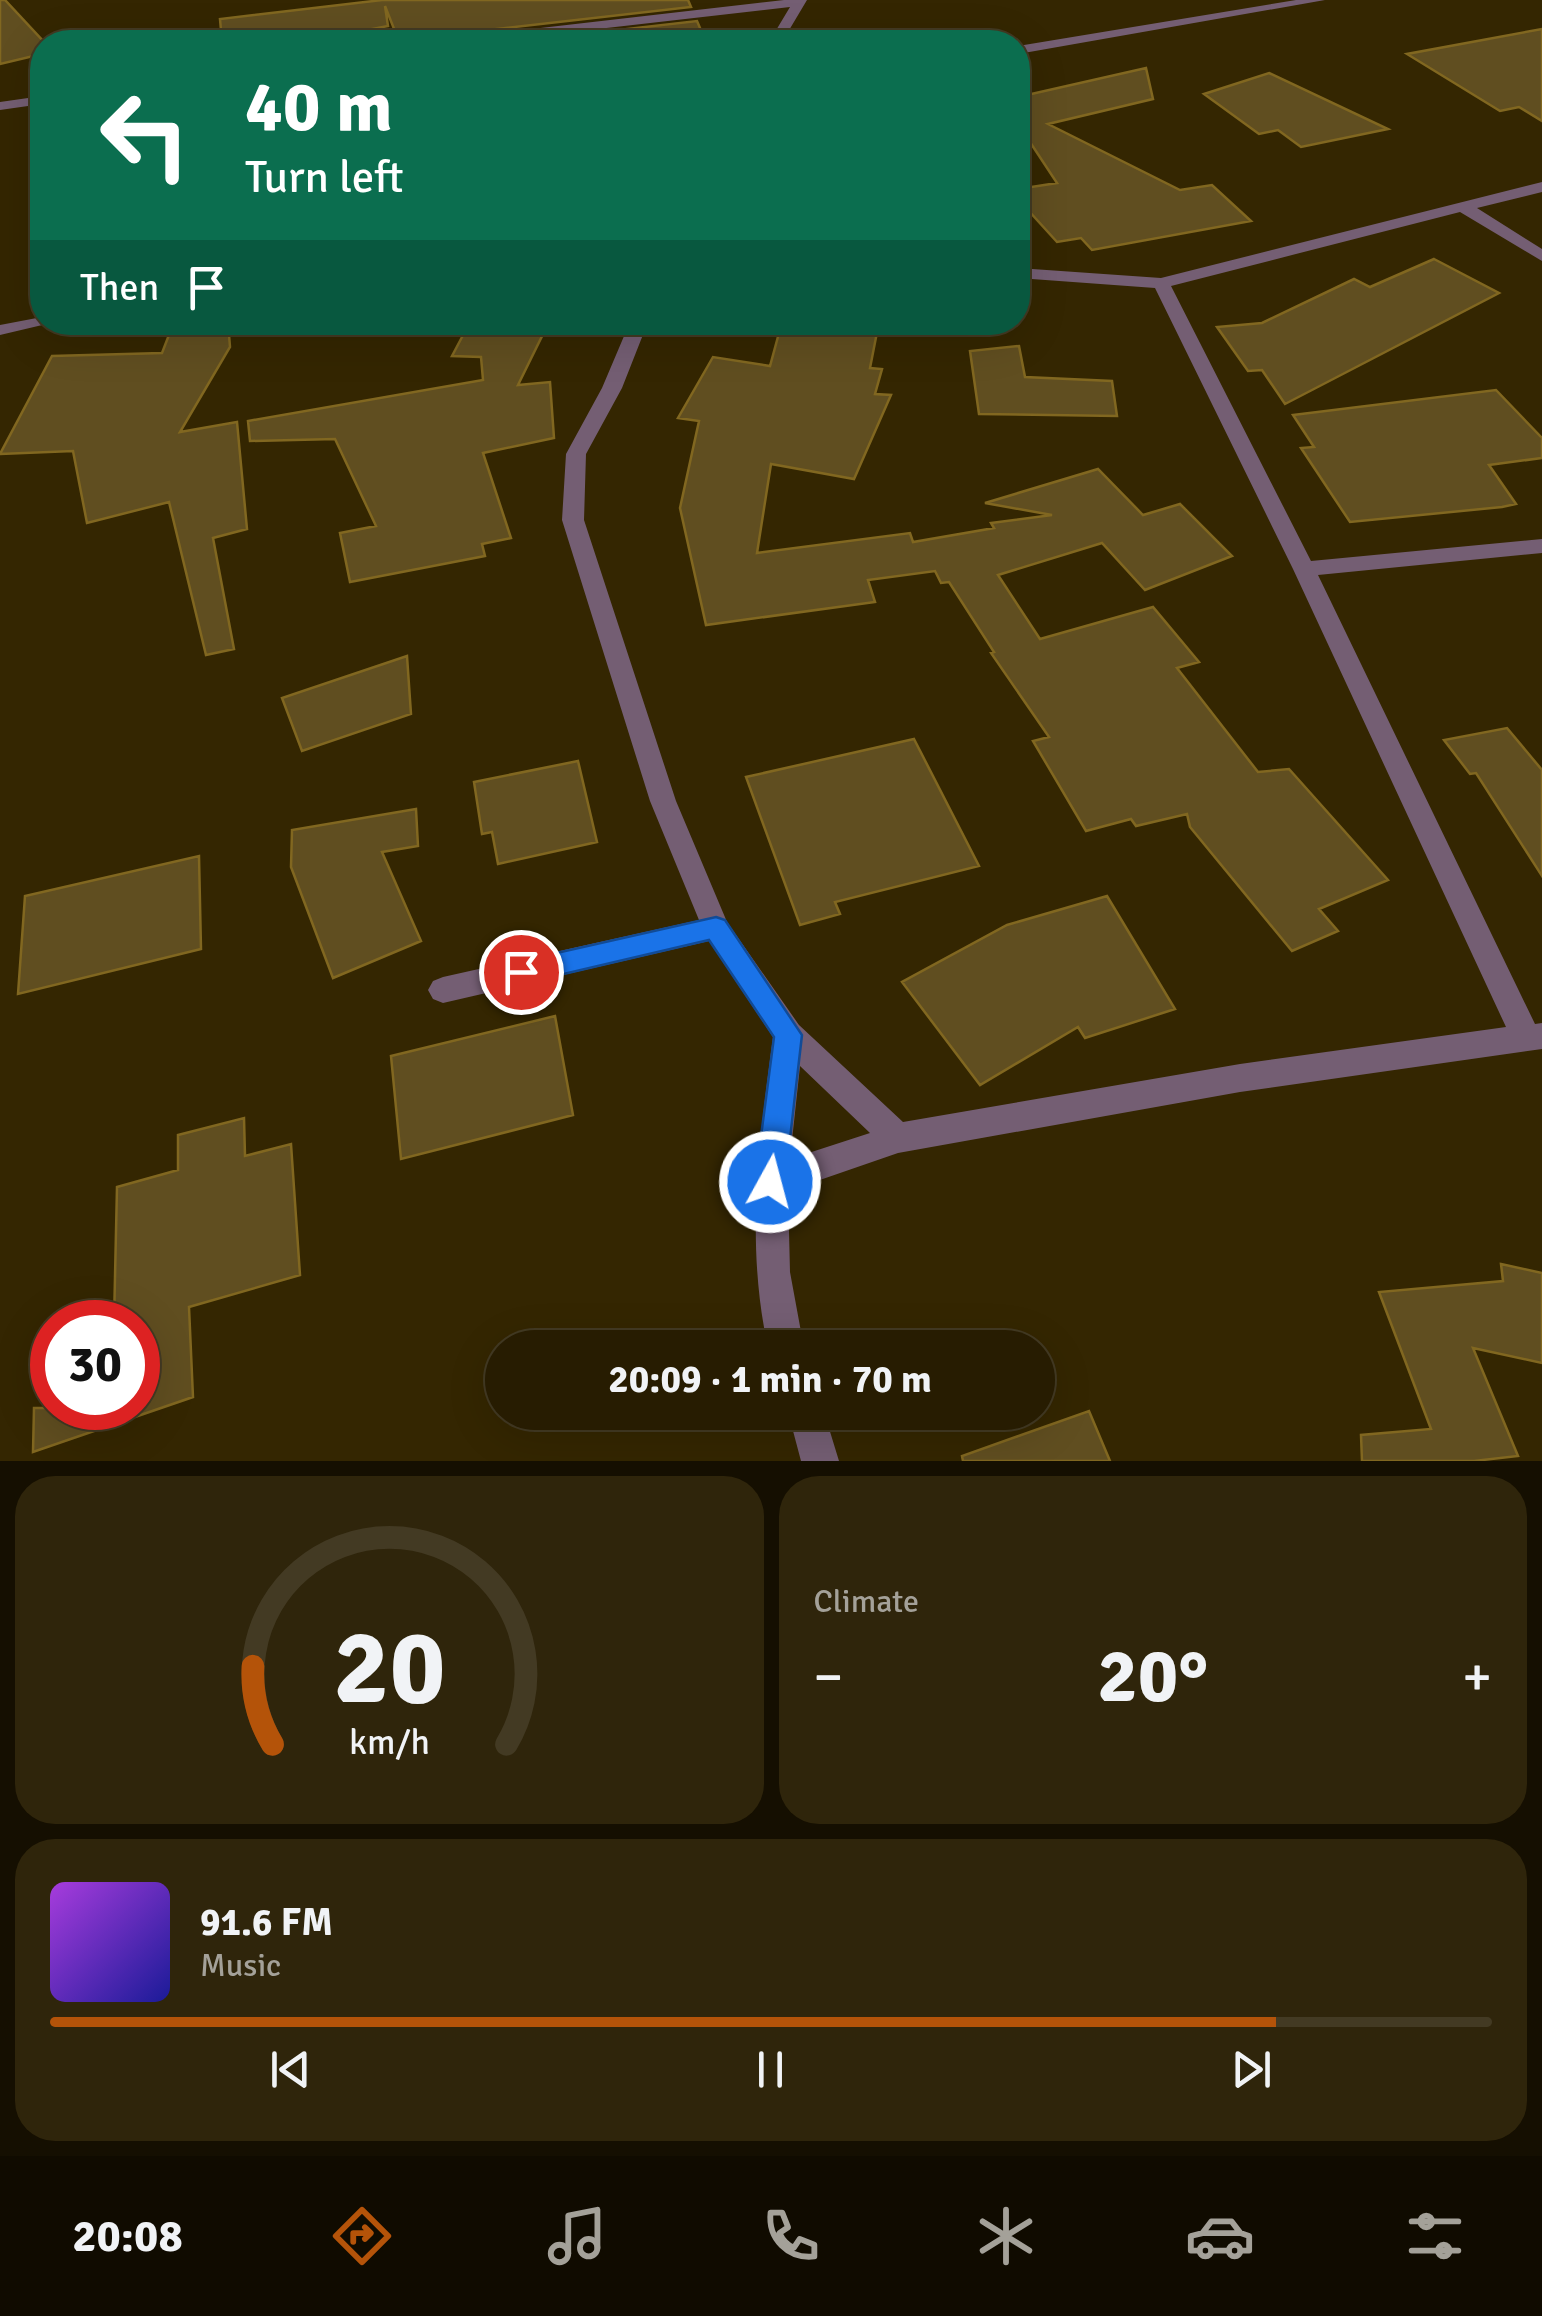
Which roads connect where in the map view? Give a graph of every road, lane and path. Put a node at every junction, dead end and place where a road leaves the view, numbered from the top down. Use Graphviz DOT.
graph roads {
  1 [pos="1319,0"];
  2 [pos="801,1"];
  3 [pos="555,30"];
  4 [pos="783,30"];
  5 [pos="1030,48"];
  6 [pos="30,102"];
  7 [pos="0,106"];
  8 [pos="1542,187"];
  9 [pos="1463,207"];
  10 [pos="1542,256"];
  11 [pos="1030,274"];
  12 [pos="1160,283"];
  13 [pos="30,325"];
  14 [pos="0,330"];
  15 [pos="633,335"];
  16 [pos="1542,546"];
  17 [pos="1304,570"];
  18 [pos="716,928"];
  19 [pos="443,990"];
  20 [pos="788,1035"];
  21 [pos="1534,1036"];
  22 [pos="898,1138"];
  23 [pos="770,1182"];
  24 [pos="781,1330"];
  25 [pos="811,1430"];
  26 [pos="820,1461"];
  1 -- 5 [label="street"];
  2 -- 3 [label="street"];
  2 -- 4 [label="street"];
  6 -- 7 [label="street"];
  8 -- 9 [label="street"];
  9 -- 10 [label="street"];
  9 -- 12 [label="street"];
  11 -- 12 [label="street"];
  12 -- 17 [label="street"];
  13 -- 14 [label="street"];
  15 -- 18 [label="street"];
  16 -- 17 [label="street"];
  17 -- 21 [label="street"];
  18 -- 19 [label="street"];
  18 -- 20 [label="street"];
  20 -- 22 [label="street"];
  20 -- 23 [label="street"];
  21 -- 22 [label="street"];
  22 -- 23 [label="street"];
  23 -- 24 [label="street"];
  25 -- 26 [label="street"];
}
